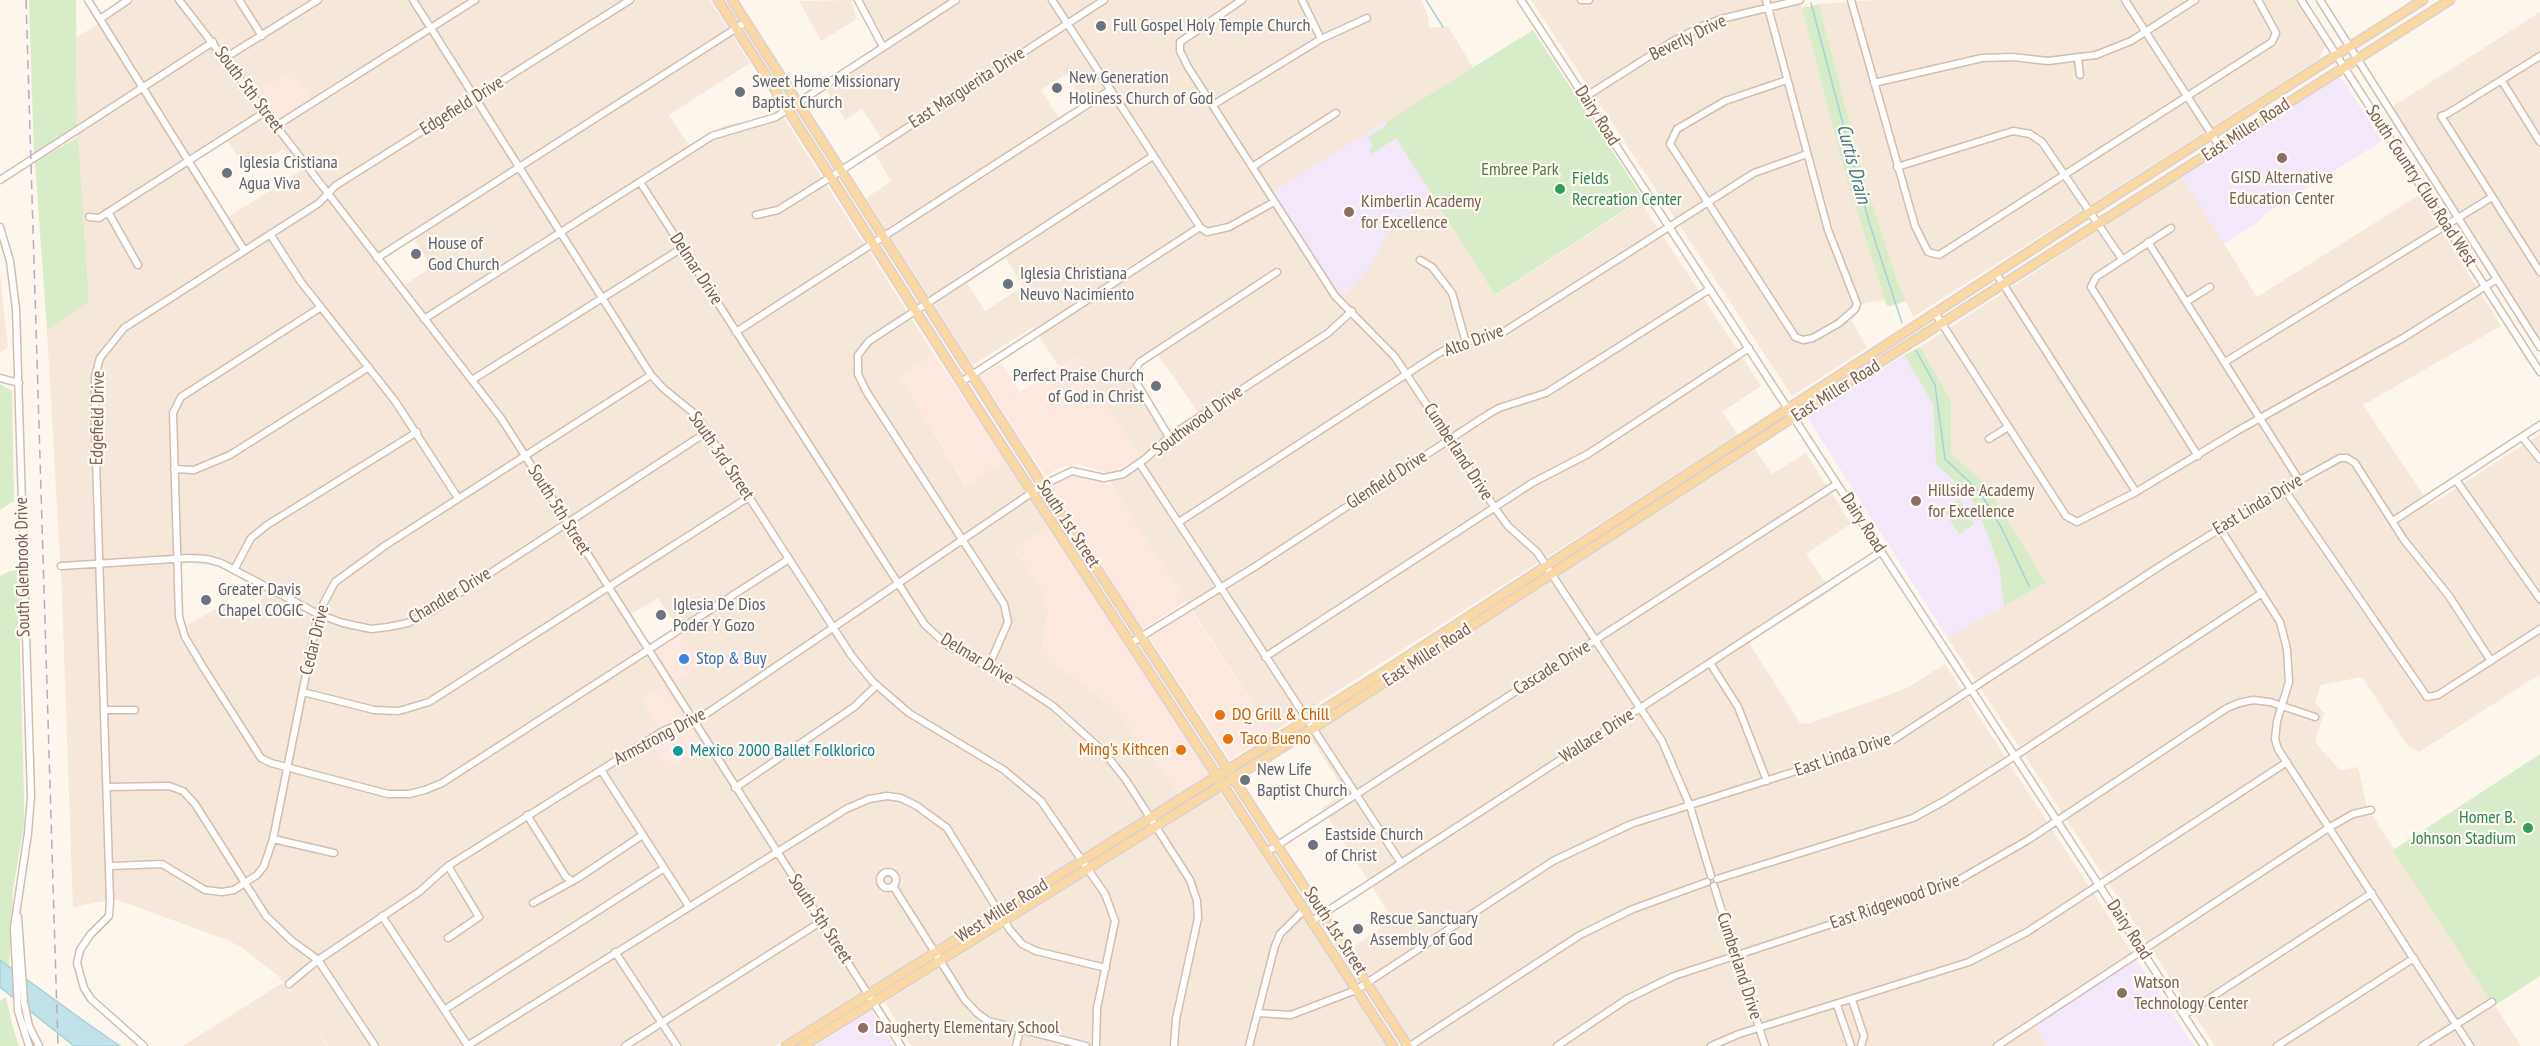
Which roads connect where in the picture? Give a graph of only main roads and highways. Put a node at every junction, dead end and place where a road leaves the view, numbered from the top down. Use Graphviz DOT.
graph roads {
  1 [pos="718,0"];
  2 [pos="732,0"];
  3 [pos="2423,0"];
  4 [pos="2450,0"];
  5 [pos="1672,484"];
  6 [pos="1678,493"];
  7 [pos="1092,560"];
  8 [pos="1081,567"];
  9 [pos="1549,570"];
  10 [pos="1430,647"];
  11 [pos="1191,712"];
  12 [pos="1181,719"];
  13 [pos="1231,773"];
  14 [pos="1221,780"];
  15 [pos="872,999"];
  16 [pos="786,1046"];
  17 [pos="803,1046"];
  18 [pos="1393,1046"];
  19 [pos="1409,1046"];
  1 -- 8 [label="main road, South 1st Street"];
  2 -- 7 [label="main road, South 1st Street"];
  3 -- 5 [label="main road, East Miller Road"];
  4 -- 6 [label="main road, East Miller Road"];
  5 -- 6 [label="main road"];
  5 -- 9 [label="main road, East Miller Road"];
  6 -- 9 [label="main road, East Miller Road"];
  7 -- 8 [label="main road"];
  7 -- 11 [label="main road, South 1st Street"];
  8 -- 12 [label="main road, South 1st Street"];
  9 -- 10 [label="main road, East Miller Road"];
  10 -- 13 [label="main road, East Miller Road"];
  10 -- 13 [label="main road, East Miller Road"];
  11 -- 12 [label="main road"];
  11 -- 13 [label="main road, South 1st Street"];
  12 -- 14 [label="main road, South 1st Street"];
  13 -- 14 [label="main road, East Miller Road"];
  13 -- 19 [label="main road, South 1st Street"];
  14 -- 15 [label="main road, West Miller Road"];
  14 -- 18 [label="main road, South 1st Street"];
  15 -- 16 [label="main road, West Miller Road"];
  15 -- 17 [label="main road, West Miller Road"];
}
